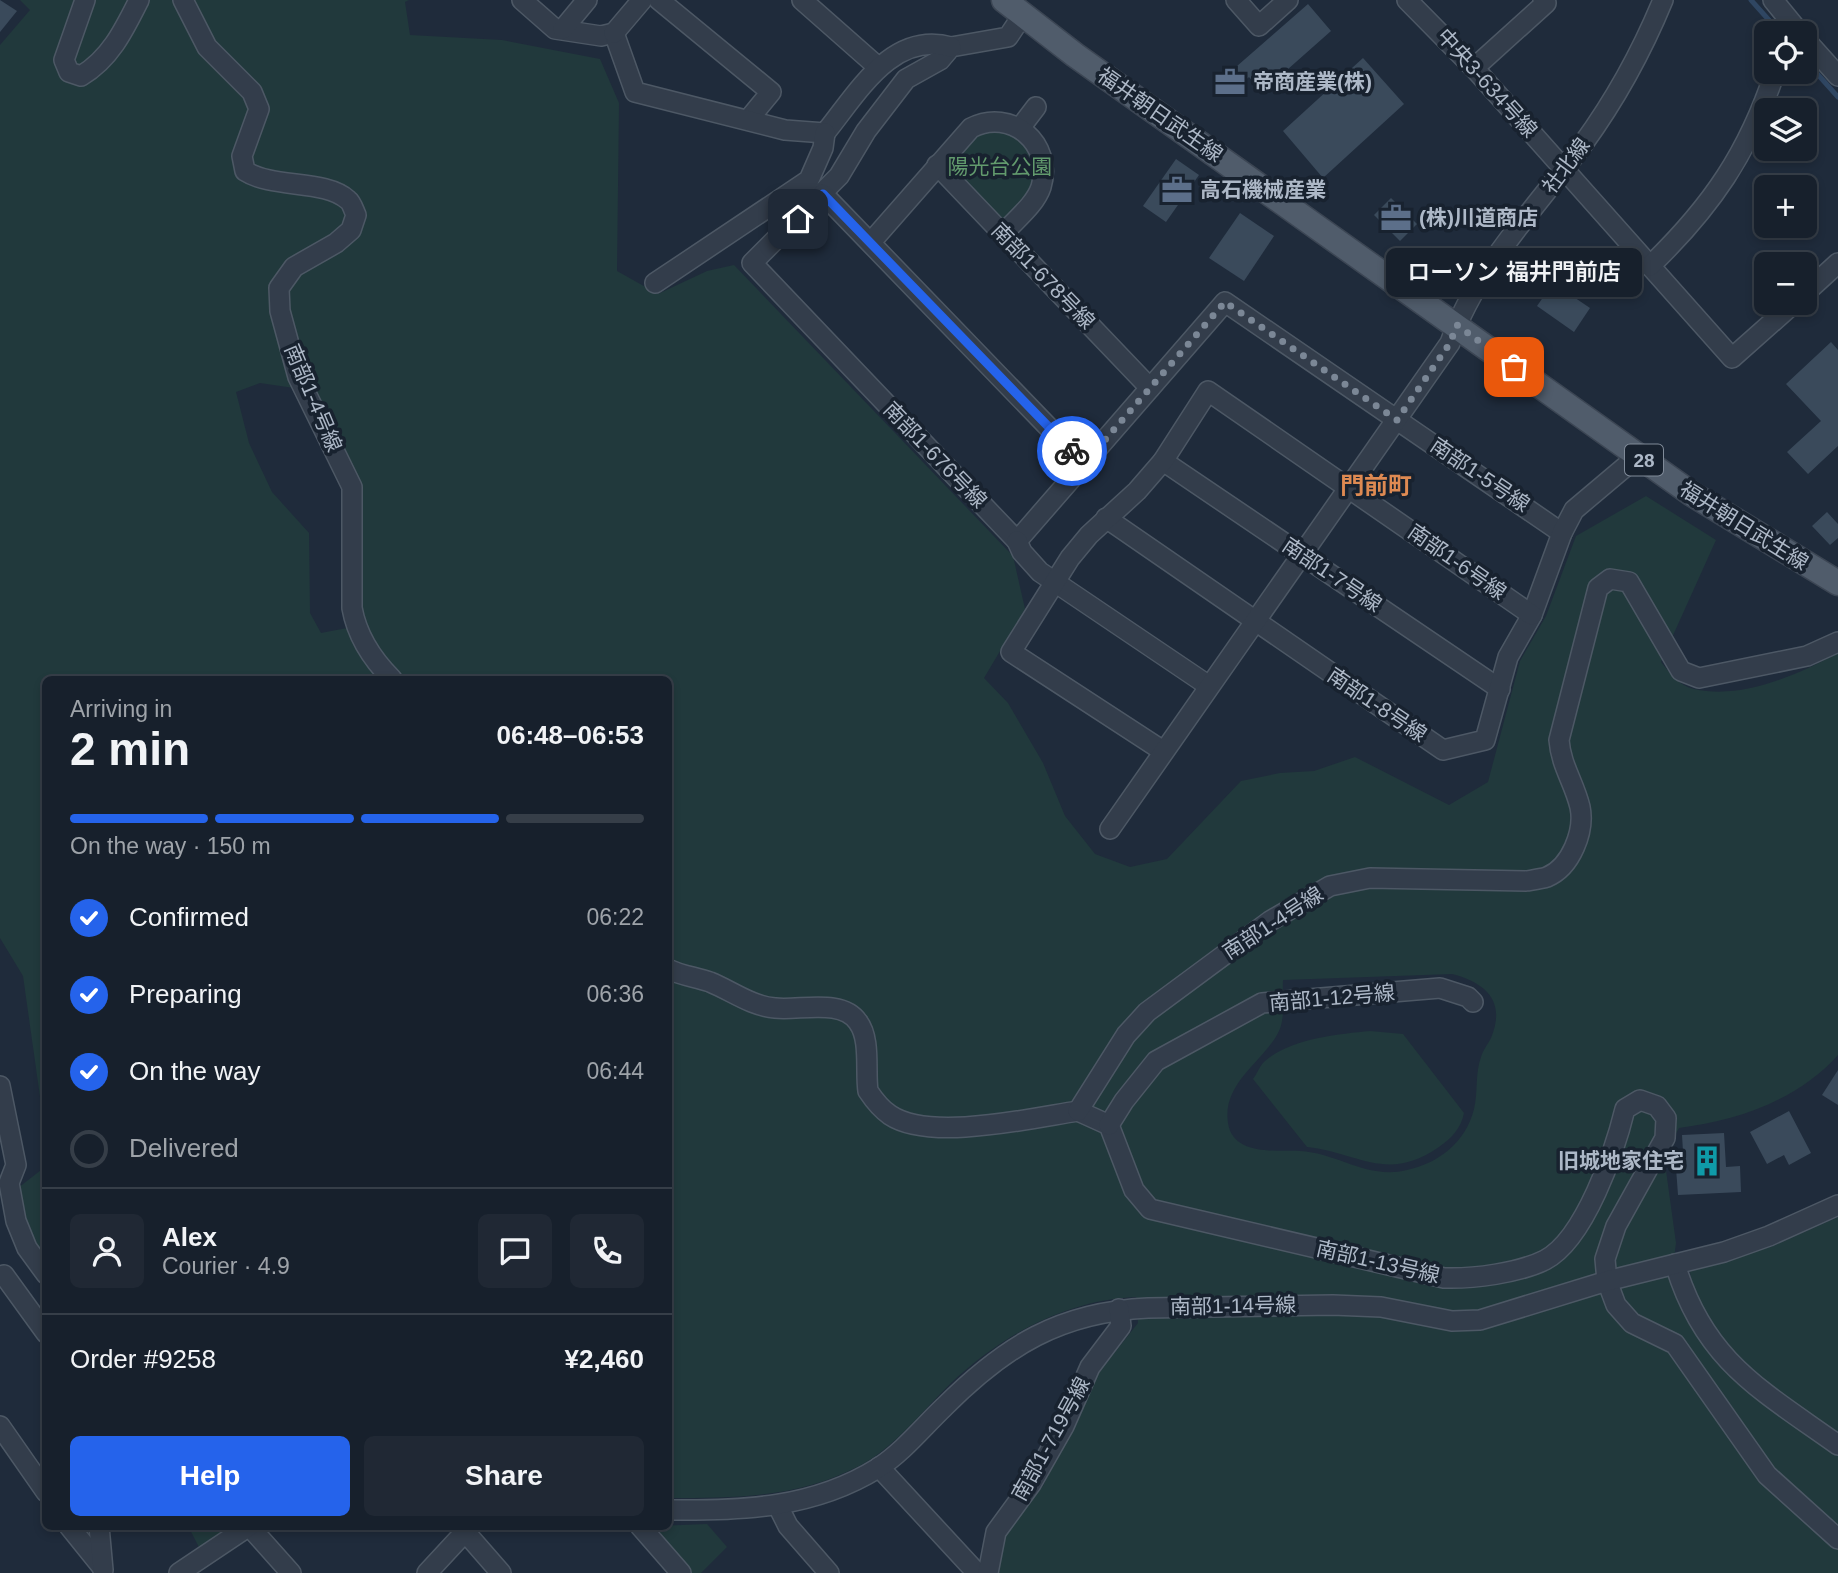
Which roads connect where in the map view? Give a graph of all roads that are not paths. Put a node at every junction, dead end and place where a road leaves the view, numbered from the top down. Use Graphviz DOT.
graph roads {
  1 [pos="85,0"];
  2 [pos="139,0"];
  3 [pos="183,0"];
  4 [pos="522,0"];
  5 [pos="587,0"];
  6 [pos="642,0"];
  7 [pos="659,0"];
  8 [pos="1236,0"];
  9 [pos="1289,0"];
  10 [pos="1407,0"];
  11 [pos="1543,0"];
  12 [pos="1663,0"];
  13 [pos="1773,0"];
  14 [pos="1799,0"];
  15 [pos="814,4"];
  16 [pos="1016,6"];
  17 [pos="1788,21"];
  18 [pos="1795,21"];
  19 [pos="563,29"];
  20 [pos="614,33"];
  21 [pos="951,47"];
  22 [pos="1817,53"];
  23 [pos="878,67"];
  24 [pos="1474,68"];
  25 [pos="1838,76"];
  26 [pos="1770,84"];
  27 [pos="1036,107"];
  28 [pos="748,120"];
  29 [pos="1020,128"];
  30 [pos="825,133"];
  31 [pos="937,165"];
  32 [pos="1563,169"];
  33 [pos="823,194"];
  34 [pos="1003,234"];
  35 [pos="871,242"];
  36 [pos="1838,264"];
  37 [pos="1650,266"];
  38 [pos="655,283"];
  39 [pos="1817,283"];
  40 [pos="1780,315"];
  41 [pos="1457,325"];
  42 [pos="1150,387"];
  43 [pos="1397,420"];
  44 [pos="1638,456"];
  45 [pos="1163,461"];
  46 [pos="1084,464"];
  47 [pos="1349,487"];
  48 [pos="1106,518"];
  49 [pos="1562,533"];
  50 [pos="1017,541"];
  51 [pos="1302,554"];
  52 [pos="1055,582"];
  53 [pos="1838,583"];
  54 [pos="1532,615"];
  55 [pos="1255,620"];
  56 [pos="1838,642"];
  57 [pos="390,676"];
  58 [pos="1209,686"];
  59 [pos="1500,689"];
  60 [pos="1163,751"];
  61 [pos="1110,829"];
  62 [pos="672,970"];
  63 [pos="1473,1003"];
  64 [pos="0,1086"];
  65 [pos="1078,1111"];
  66 [pos="1109,1125"];
  67 [pos="8,1169"];
  68 [pos="1838,1205"];
  69 [pos="32,1258"];
  70 [pos="1675,1264"];
  71 [pos="42,1270"];
  72 [pos="2,1276"];
  73 [pos="1607,1281"];
  74 [pos="1119,1310"];
  75 [pos="42,1328"];
  76 [pos="0,1426"];
  77 [pos="1838,1445"];
  78 [pos="879,1467"];
  79 [pos="42,1486"];
  80 [pos="778,1506"];
  81 [pos="672,1510"];
  82 [pos="72,1530"];
  83 [pos="99,1530"];
  84 [pos="243,1530"];
  85 [pos="253,1530"];
  86 [pos="462,1530"];
  87 [pos="464,1530"];
  88 [pos="643,1530"];
  89 [pos="1838,1539"];
  90 [pos="103,1570"];
  91 [pos="179,1573"];
  92 [pos="291,1573"];
  93 [pos="427,1573"];
  94 [pos="501,1573"];
  95 [pos="681,1573"];
  96 [pos="829,1573"];
  97 [pos="977,1573"];
  98 [pos="988,1573"];
  1 -- 2 [label="street"];
  3 -- 57 [label="street, 南部1-4号線"];
  4 -- 19 [label="street"];
  5 -- 19 [label="street"];
  6 -- 20 [label="street"];
  7 -- 28 [label="street"];
  8 -- 9 [label="street"];
  10 -- 24 [label="street, 中央3-634号線"];
  11 -- 24 [label="street"];
  12 -- 32 [label="street, 社北線"];
  13 -- 17 [label="street"];
  14 -- 18 [label="street"];
  15 -- 23 [label="street"];
  16 -- 21 [label="street, 南部1-676号線"];
  16 -- 41 [label="main road, 福井朝日武生線 / 28"];
  19 -- 20 [label="street"];
  20 -- 28 [label="street"];
  21 -- 23 [label="street"];
  21 -- 33 [label="street, 南部1-676号線"];
  22 -- 25 [label="street"];
  23 -- 30 [label="street"];
  24 -- 32 [label="street, 中央3-634号線"];
  26 -- 37 [label="street"];
  27 -- 29 [label="street"];
  28 -- 30 [label="street"];
  29 -- 31 [label="street"];
  29 -- 34 [label="street"];
  30 -- 38 [label="street"];
  31 -- 34 [label="street, 南部1-678号線"];
  31 -- 35 [label="street"];
  32 -- 37 [label="street, 中央3-634号線"];
  32 -- 41 [label="street, 社北線"];
  33 -- 35 [label="street"];
  33 -- 50 [label="street, 南部1-676号線"];
  34 -- 42 [label="street, 南部1-678号線"];
  35 -- 46 [label="street"];
  36 -- 39 [label="street"];
  37 -- 40 [label="street, 中央3-634号線"];
  41 -- 43 [label="street, 社北線"];
  41 -- 44 [label="main road, 福井朝日武生線 / 28"];
  42 -- 43 [label="street"];
  42 -- 46 [label="street"];
  43 -- 47 [label="street, 社北線"];
  43 -- 49 [label="street, 南部1-5号線"];
  44 -- 49 [label="street, 南部1-8号線"];
  44 -- 53 [label="main road, 福井朝日武生線 / 28"];
  45 -- 47 [label="street, 南部1-6号線"];
  45 -- 48 [label="street"];
  45 -- 51 [label="street, 南部1-7号線"];
  46 -- 50 [label="street"];
  47 -- 51 [label="street, 社北線"];
  47 -- 54 [label="street, 南部1-6号線"];
  48 -- 52 [label="street"];
  48 -- 55 [label="street, 南部1-8号線"];
  49 -- 54 [label="street, 南部1-8号線"];
  50 -- 52 [label="street"];
  51 -- 55 [label="street, 社北線"];
  51 -- 59 [label="street, 南部1-7号線"];
  52 -- 58 [label="street"];
  52 -- 60 [label="street"];
  54 -- 59 [label="street, 南部1-8号線"];
  55 -- 58 [label="street, 社北線"];
  55 -- 59 [label="street, 南部1-8号線"];
  56 -- 65 [label="street, 南部1-4号線"];
  58 -- 60 [label="street, 社北線"];
  60 -- 61 [label="street, 社北線"];
  62 -- 65 [label="street"];
  63 -- 66 [label="street, 南部1-12号線"];
  64 -- 67 [label="street"];
  65 -- 66 [label="street"];
  66 -- 73 [label="street, 南部1-13号線"];
  67 -- 69 [label="street"];
  68 -- 70 [label="street, 南部1-14号線"];
  69 -- 71 [label="street"];
  69 -- 72 [label="street"];
  70 -- 73 [label="street, 南部1-14号線"];
  70 -- 77 [label="street"];
  72 -- 75 [label="street"];
  73 -- 74 [label="street, 南部1-14号線"];
  73 -- 89 [label="street"];
  74 -- 78 [label="street, 南部1-14号線"];
  74 -- 98 [label="street, 南部1-719号線"];
  76 -- 79 [label="street"];
  78 -- 80 [label="street, 南部1-14号線"];
  78 -- 97 [label="street"];
  80 -- 81 [label="street, 南部1-14号線"];
  80 -- 96 [label="street"];
  82 -- 90 [label="street"];
  83 -- 90 [label="street"];
  84 -- 91 [label="street"];
  85 -- 92 [label="street"];
  86 -- 93 [label="street"];
  87 -- 94 [label="street"];
  88 -- 95 [label="street"];
}
